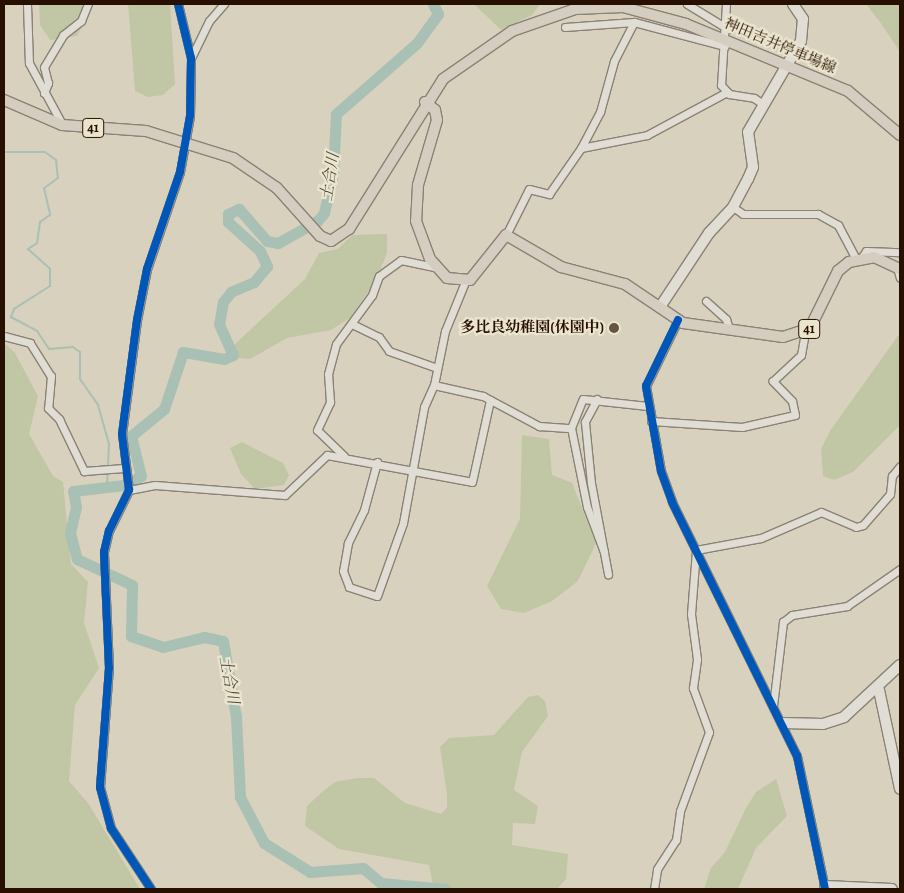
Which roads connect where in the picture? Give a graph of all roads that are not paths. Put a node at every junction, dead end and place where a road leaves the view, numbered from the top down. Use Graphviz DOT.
graph roads {
  1 [pos="27,4"];
  2 [pos="88,4"];
  3 [pos="178,4"];
  4 [pos="224,4"];
  5 [pos="687,4"];
  6 [pos="726,4"];
  7 [pos="793,4"];
  8 [pos="634,22"];
  9 [pos="565,27"];
  10 [pos="726,38"];
  11 [pos="191,58"];
  12 [pos="787,65"];
  13 [pos="727,92"];
  14 [pos="44,94"];
  15 [pos="4,100"];
  16 [pos="425,102"];
  17 [pos="763,104"];
  18 [pos="62,125"];
  19 [pos="900,134"];
  20 [pos="186,143"];
  21 [pos="581,148"];
  22 [pos="733,207"];
  23 [pos="506,235"];
  24 [pos="900,252"];
  25 [pos="859,258"];
  26 [pos="436,267"];
  27 [pos="899,268"];
  28 [pos="900,278"];
  29 [pos="465,282"];
  30 [pos="706,301"];
  31 [pos="660,307"];
  32 [pos="678,320"];
  33 [pos="352,324"];
  34 [pos="728,329"];
  35 [pos="804,333"];
  36 [pos="4,336"];
  37 [pos="437,368"];
  38 [pos="434,385"];
  39 [pos="597,399"];
  40 [pos="490,400"];
  41 [pos="648,406"];
  42 [pos="651,421"];
  43 [pos="572,428"];
  44 [pos="344,456"];
  45 [pos="377,462"];
  46 [pos="900,466"];
  47 [pos="124,468"];
  48 [pos="411,469"];
  49 [pos="129,490"];
  50 [pos="696,550"];
  51 [pos="604,552"];
  52 [pos="900,568"];
  53 [pos="608,574"];
  54 [pos="900,665"];
  55 [pos="879,690"];
  56 [pos="773,706"];
  57 [pos="783,723"];
  58 [pos="900,789"];
  59 [pos="825,888"];
  60 [pos="151,889"];
  61 [pos="654,889"];
  62 [pos="892,889"];
  1 -- 14 [label="street"];
  2 -- 14 [label="street"];
  3 -- 11 [label="street"];
  4 -- 11 [label="street"];
  5 -- 10 [label="street"];
  6 -- 10 [label="street"];
  7 -- 12 [label="street"];
  8 -- 9 [label="street"];
  8 -- 10 [label="street"];
  8 -- 21 [label="street"];
  10 -- 12 [label="main road, 神田吉井停車場線 / 41"];
  10 -- 13 [label="street"];
  10 -- 16 [label="main road, 神田吉井停車場線 / 41"];
  11 -- 20 [label="street"];
  12 -- 17 [label="street"];
  12 -- 19 [label="main road, 神田吉井停車場線 / 41"];
  13 -- 17 [label="street"];
  13 -- 21 [label="street"];
  14 -- 18 [label="street"];
  15 -- 18 [label="main road, 神田吉井停車場線 / 41"];
  16 -- 20 [label="main road, 神田吉井停車場線 / 41"];
  16 -- 26 [label="main road"];
  17 -- 22 [label="street"];
  18 -- 20 [label="main road, 神田吉井停車場線 / 41"];
  20 -- 47 [label="street"];
  21 -- 23 [label="street"];
  22 -- 25 [label="street"];
  22 -- 31 [label="street"];
  23 -- 29 [label="main road"];
  23 -- 31 [label="main road, 41"];
  24 -- 25 [label="street"];
  25 -- 27 [label="main road"];
  25 -- 35 [label="main road, 41"];
  26 -- 29 [label="main road"];
  26 -- 33 [label="street"];
  27 -- 28 [label="street"];
  29 -- 37 [label="street"];
  30 -- 34 [label="street"];
  31 -- 32 [label="main road, 41"];
  32 -- 34 [label="main road, 41"];
  32 -- 41 [label="street"];
  33 -- 37 [label="street"];
  33 -- 44 [label="street"];
  34 -- 35 [label="main road, 41"];
  35 -- 42 [label="street"];
  36 -- 47 [label="street"];
  37 -- 38 [label="street"];
  38 -- 40 [label="street"];
  38 -- 48 [label="street"];
  39 -- 41 [label="street"];
  39 -- 43 [label="street"];
  39 -- 51 [label="street"];
  40 -- 43 [label="street"];
  40 -- 48 [label="street"];
  41 -- 42 [label="street"];
  42 -- 50 [label="street"];
  43 -- 51 [label="street"];
  44 -- 45 [label="street"];
  44 -- 49 [label="street"];
  45 -- 48 [label="street"];
  45 -- 48 [label="street"];
  46 -- 50 [label="street"];
  47 -- 49 [label="street"];
  49 -- 60 [label="street"];
  50 -- 56 [label="street"];
  50 -- 61 [label="street"];
  51 -- 53 [label="street"];
  52 -- 56 [label="street"];
  54 -- 55 [label="street"];
  55 -- 57 [label="street"];
  55 -- 58 [label="street"];
  56 -- 57 [label="street"];
  57 -- 59 [label="street"];
  59 -- 62 [label="street"];
}
